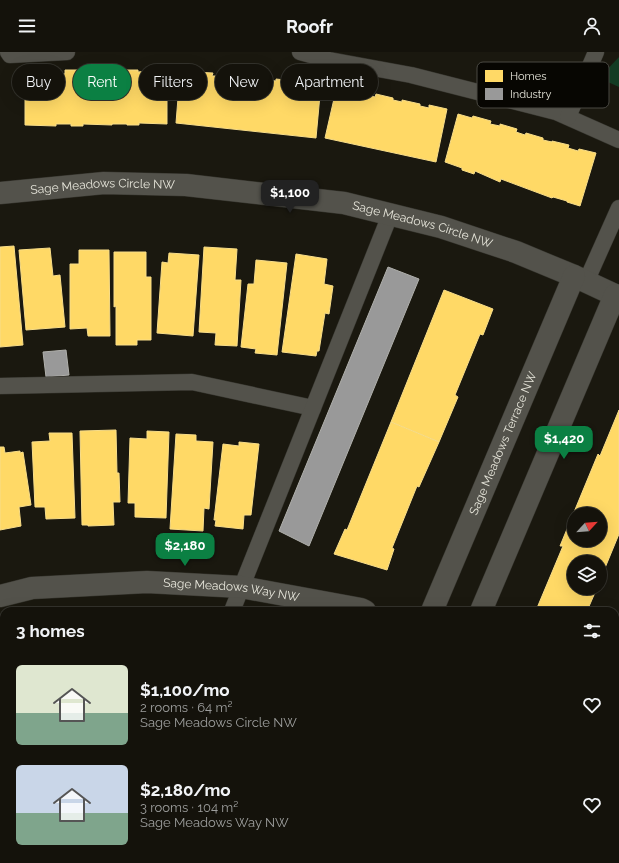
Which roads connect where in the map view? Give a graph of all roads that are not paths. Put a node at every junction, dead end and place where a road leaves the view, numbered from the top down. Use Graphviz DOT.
graph roads {
  1 [pos="8,52"];
  2 [pos="67,52"];
  3 [pos="300,52"];
  4 [pos="596,52"];
  5 [pos="592,62"];
  6 [pos="477,92"];
  7 [pos="540,108"];
  8 [pos="572,108"];
  9 [pos="568,117"];
  10 [pos="619,140"];
  11 [pos="0,193"];
  12 [pos="619,208"];
  13 [pos="390,214"];
  14 [pos="580,279"];
  15 [pos="617,296"];
  16 [pos="0,386"];
  17 [pos="313,408"];
  18 [pos="241,587"];
  19 [pos="0,596"];
  20 [pos="234,607"];
  21 [pos="350,607"];
  22 [pos="434,607"];
  23 [pos="483,607"];
  1 -- 2 [label="lane"];
  3 -- 6 [label="lane"];
  4 -- 5 [label="lane"];
  7 -- 9 [label="lane"];
  8 -- 9 [label="lane"];
  9 -- 10 [label="lane"];
  11 -- 13 [label="street, Sage Meadows Circle NW"];
  12 -- 14 [label="lane"];
  13 -- 14 [label="street, Sage Meadows Circle NW"];
  13 -- 17 [label="lane"];
  14 -- 15 [label="street, Sage Meadows Circle NW"];
  14 -- 22 [label="street, Sage Meadows Terrace NW"];
  15 -- 23 [label="street"];
  16 -- 17 [label="lane"];
  17 -- 18 [label="lane"];
  18 -- 19 [label="street, Sage Meadows Way NW"];
  18 -- 20 [label="lane"];
  18 -- 21 [label="street, Sage Meadows Way NW"];
}
